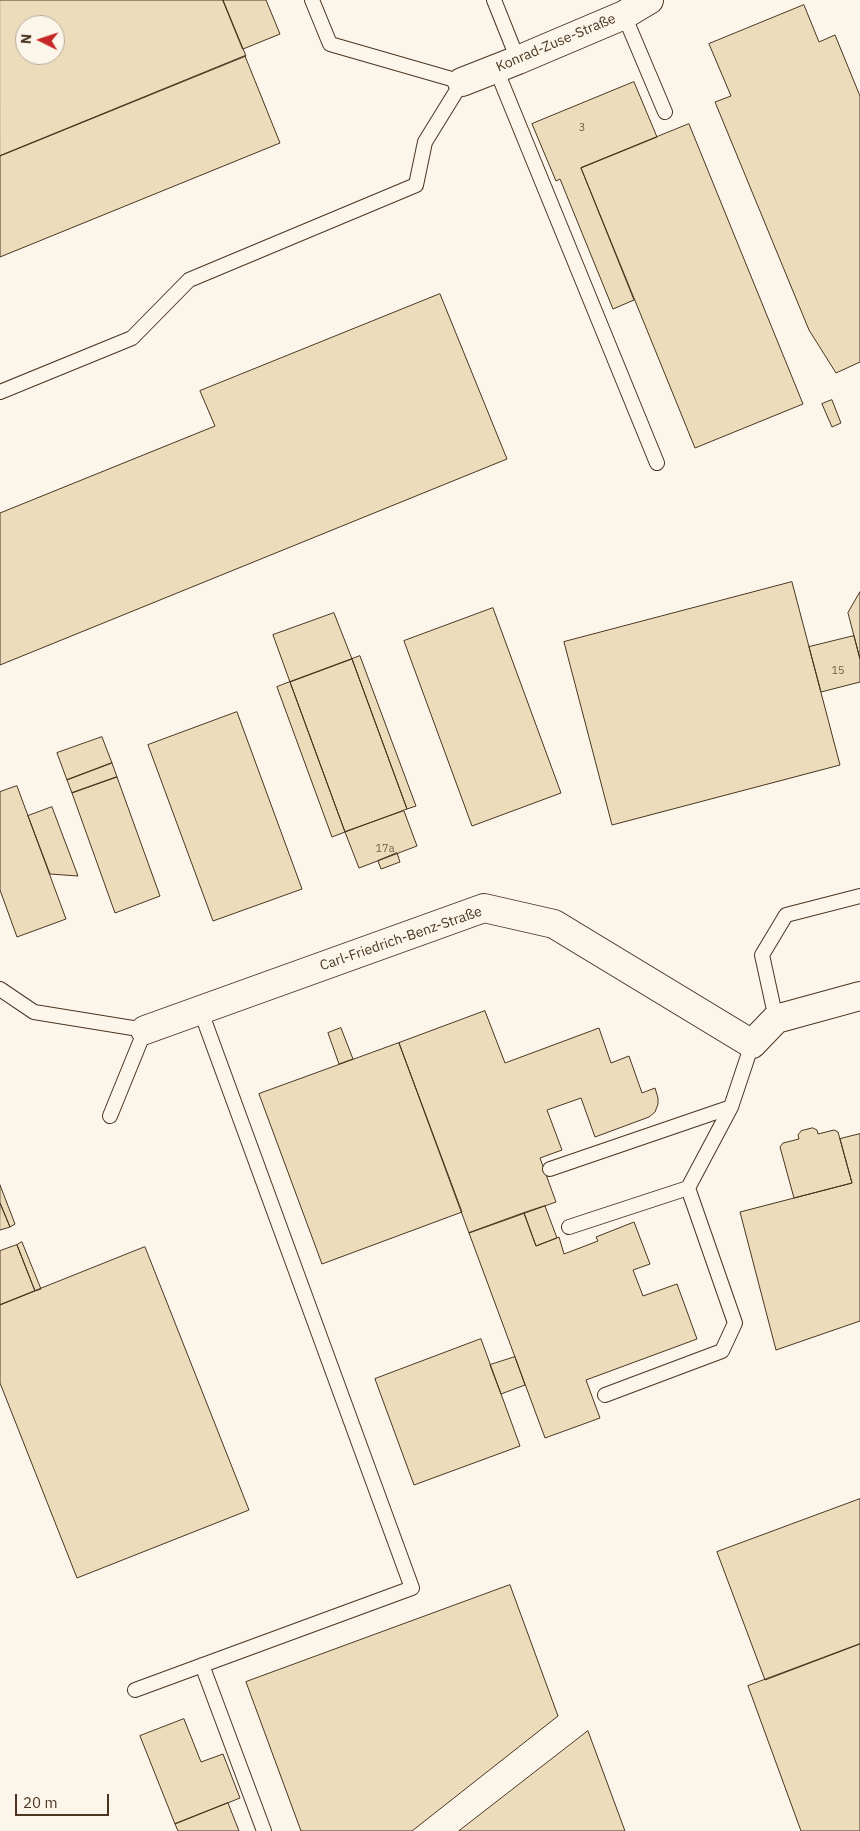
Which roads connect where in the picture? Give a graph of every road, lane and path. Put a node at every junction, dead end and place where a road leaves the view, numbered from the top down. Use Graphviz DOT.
graph roads {
  1 [pos="312,0"];
  2 [pos="494,0"];
  3 [pos="649,0"];
  4 [pos="624,15"];
  5 [pos="507,65"];
  6 [pos="462,82"];
  7 [pos="665,112"];
  8 [pos="0,392"];
  9 [pos="657,462"];
  10 [pos="860,896"];
  11 [pos="0,989"];
  12 [pos="860,996"];
  13 [pos="200,1009"];
  14 [pos="776,1019"];
  15 [pos="145,1030"];
  16 [pos="752,1044"];
  17 [pos="731,1107"];
  18 [pos="110,1116"];
  19 [pos="550,1170"];
  20 [pos="688,1188"];
  21 [pos="569,1227"];
  22 [pos="605,1395"];
  23 [pos="202,1665"];
  24 [pos="135,1690"];
  25 [pos="264,1831"];
  1 -- 6 [label="lane"];
  2 -- 5 [label="lane"];
  3 -- 4 [label="street, Konrad-Zuse-Straße"];
  4 -- 5 [label="street, Konrad-Zuse-Straße"];
  4 -- 7 [label="lane"];
  5 -- 6 [label="street, Konrad-Zuse-Straße"];
  5 -- 9 [label="lane"];
  6 -- 8 [label="lane"];
  10 -- 14 [label="lane"];
  11 -- 15 [label="lane"];
  12 -- 14 [label="street"];
  13 -- 15 [label="street, Carl-Friedrich-Benz-Straße"];
  13 -- 16 [label="street, Carl-Friedrich-Benz-Straße"];
  13 -- 23 [label="lane"];
  14 -- 16 [label="street"];
  15 -- 18 [label="lane"];
  16 -- 17 [label="lane"];
  17 -- 19 [label="lane"];
  17 -- 20 [label="lane"];
  20 -- 21 [label="lane"];
  20 -- 22 [label="lane"];
  23 -- 24 [label="lane"];
  23 -- 25 [label="lane"];
}
